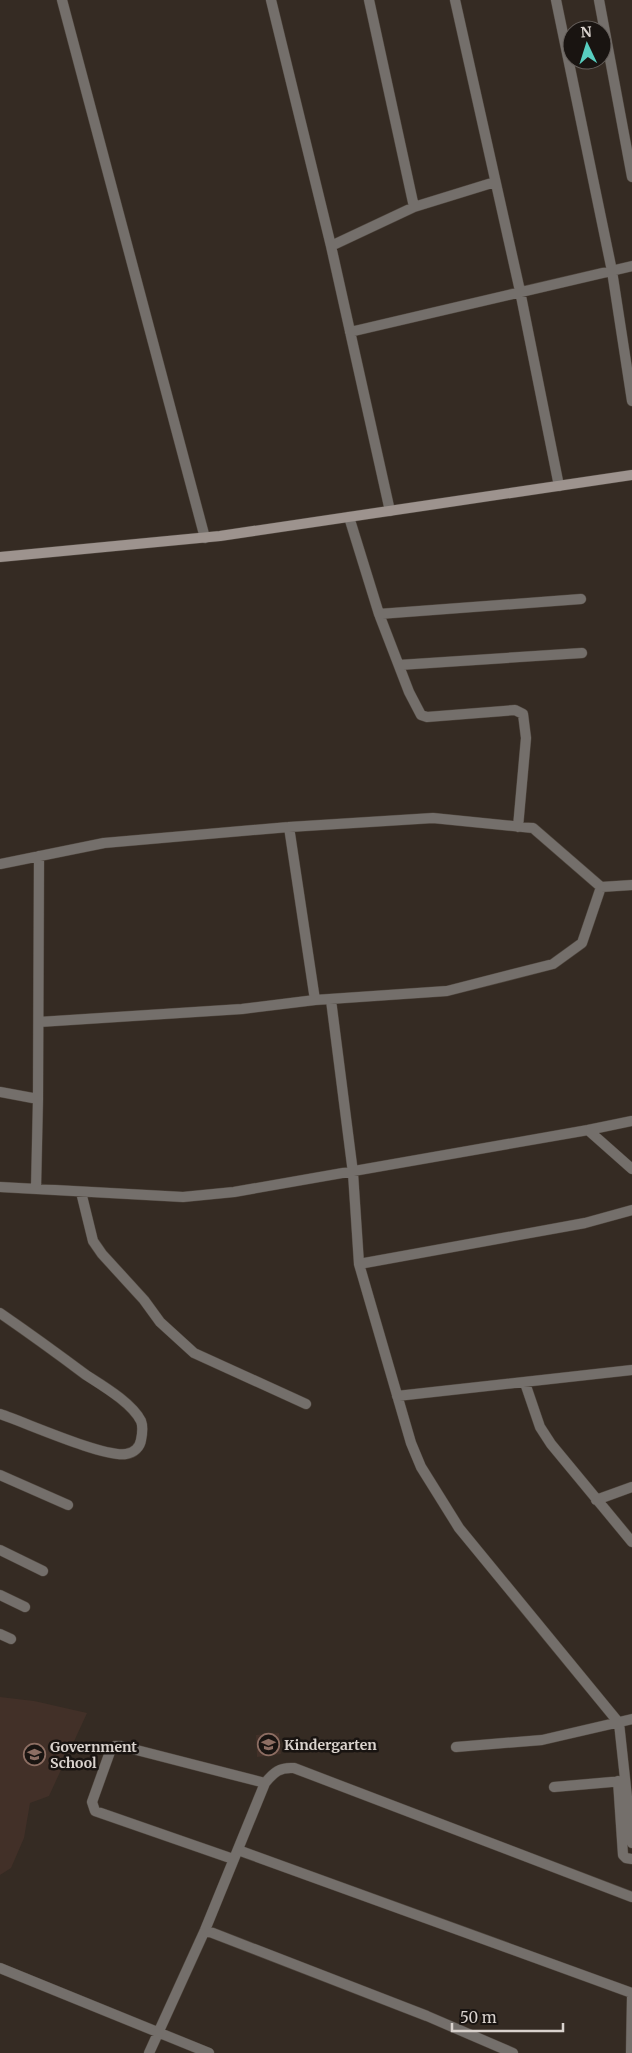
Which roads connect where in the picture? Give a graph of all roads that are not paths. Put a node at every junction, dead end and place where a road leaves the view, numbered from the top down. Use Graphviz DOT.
graph roads {
  1 [pos="62,0"];
  2 [pos="271,0"];
  3 [pos="369,0"];
  4 [pos="455,0"];
  5 [pos="556,0"];
  6 [pos="599,0"];
  7 [pos="632,177"];
  8 [pos="495,182"];
  9 [pos="414,207"];
  10 [pos="331,246"];
  11 [pos="632,266"];
  12 [pos="612,271"];
  13 [pos="520,291"];
  14 [pos="350,332"];
  15 [pos="632,401"];
  16 [pos="632,475"];
  17 [pos="559,486"];
  18 [pos="390,511"];
  19 [pos="349,517"];
  20 [pos="205,538"];
  21 [pos="0,557"];
  22 [pos="581,599"];
  23 [pos="379,614"];
  24 [pos="582,653"];
  25 [pos="399,665"];
  26 [pos="518,826"];
  27 [pos="289,827"];
  28 [pos="39,856"];
  29 [pos="0,864"];
  30 [pos="632,885"];
  31 [pos="601,887"];
  32 [pos="316,1000"];
  33 [pos="331,1000"];
  34 [pos="39,1022"];
  35 [pos="0,1092"];
  36 [pos="38,1099"];
  37 [pos="632,1121"];
  38 [pos="588,1130"];
  39 [pos="632,1169"];
  40 [pos="354,1173"];
  41 [pos="0,1187"];
  42 [pos="36,1189"];
  43 [pos="81,1192"];
  44 [pos="632,1210"];
  45 [pos="359,1264"];
  46 [pos="0,1313"];
  47 [pos="632,1370"];
  48 [pos="525,1382"];
  49 [pos="397,1396"];
  50 [pos="306,1404"];
  51 [pos="0,1414"];
  52 [pos="0,1475"];
  53 [pos="632,1487"];
  54 [pos="596,1500"];
  55 [pos="68,1506"];
  56 [pos="632,1542"];
  57 [pos="0,1550"];
  58 [pos="43,1570"];
  59 [pos="0,1595"];
  60 [pos="25,1607"];
  61 [pos="0,1634"];
  62 [pos="11,1639"];
  63 [pos="632,1719"];
  64 [pos="619,1724"];
  65 [pos="456,1747"];
  66 [pos="621,1781"];
  67 [pos="265,1783"];
  68 [pos="554,1787"];
  69 [pos="630,1807"];
  70 [pos="632,1843"];
  71 [pos="235,1855"];
  72 [pos="632,1859"];
  73 [pos="632,1897"];
  74 [pos="205,1930"];
  75 [pos="0,1968"];
  76 [pos="632,1995"];
  77 [pos="158,2033"];
  78 [pos="149,2053"];
  79 [pos="209,2053"];
  80 [pos="513,2053"];
  81 [pos="631,2053"];
  1 -- 20 [label="street"];
  2 -- 10 [label="street"];
  3 -- 9 [label="street"];
  4 -- 8 [label="street"];
  5 -- 12 [label="street"];
  6 -- 7 [label="street"];
  8 -- 9 [label="street"];
  8 -- 13 [label="street"];
  9 -- 10 [label="street"];
  10 -- 14 [label="street"];
  11 -- 12 [label="street"];
  12 -- 13 [label="street"];
  12 -- 15 [label="street"];
  13 -- 14 [label="street"];
  13 -- 17 [label="street"];
  14 -- 18 [label="street"];
  16 -- 17 [label="street"];
  17 -- 18 [label="street"];
  18 -- 19 [label="street"];
  19 -- 20 [label="street"];
  19 -- 23 [label="street"];
  20 -- 21 [label="street"];
  22 -- 23 [label="street"];
  23 -- 25 [label="street"];
  24 -- 25 [label="street"];
  25 -- 26 [label="street"];
  26 -- 27 [label="street"];
  26 -- 31 [label="street"];
  27 -- 28 [label="street"];
  27 -- 32 [label="street"];
  28 -- 29 [label="street"];
  28 -- 34 [label="street"];
  30 -- 31 [label="street"];
  31 -- 33 [label="street"];
  32 -- 33 [label="street"];
  32 -- 34 [label="street"];
  33 -- 40 [label="street"];
  34 -- 36 [label="street"];
  35 -- 36 [label="street"];
  36 -- 42 [label="street"];
  37 -- 38 [label="street"];
  38 -- 39 [label="street"];
  38 -- 40 [label="street"];
  40 -- 43 [label="street"];
  40 -- 45 [label="street"];
  41 -- 42 [label="street"];
  42 -- 43 [label="street"];
  43 -- 50 [label="street"];
  44 -- 45 [label="street"];
  45 -- 49 [label="street"];
  46 -- 51 [label="street"];
  47 -- 48 [label="street"];
  48 -- 49 [label="street"];
  48 -- 54 [label="street"];
  49 -- 64 [label="street"];
  52 -- 55 [label="street"];
  53 -- 54 [label="street"];
  54 -- 56 [label="street"];
  57 -- 58 [label="street"];
  59 -- 60 [label="street"];
  61 -- 62 [label="street"];
  63 -- 64 [label="street"];
  64 -- 65 [label="street"];
  64 -- 66 [label="street"];
  66 -- 68 [label="street"];
  66 -- 69 [label="street"];
  66 -- 72 [label="street"];
  67 -- 71 [label="street"];
  67 -- 71 [label="street"];
  67 -- 73 [label="street"];
  69 -- 70 [label="street"];
  71 -- 74 [label="street"];
  71 -- 76 [label="street"];
  74 -- 77 [label="street"];
  74 -- 80 [label="street"];
  75 -- 77 [label="street"];
  76 -- 81 [label="street"];
  77 -- 78 [label="street"];
  77 -- 79 [label="street"];
}
